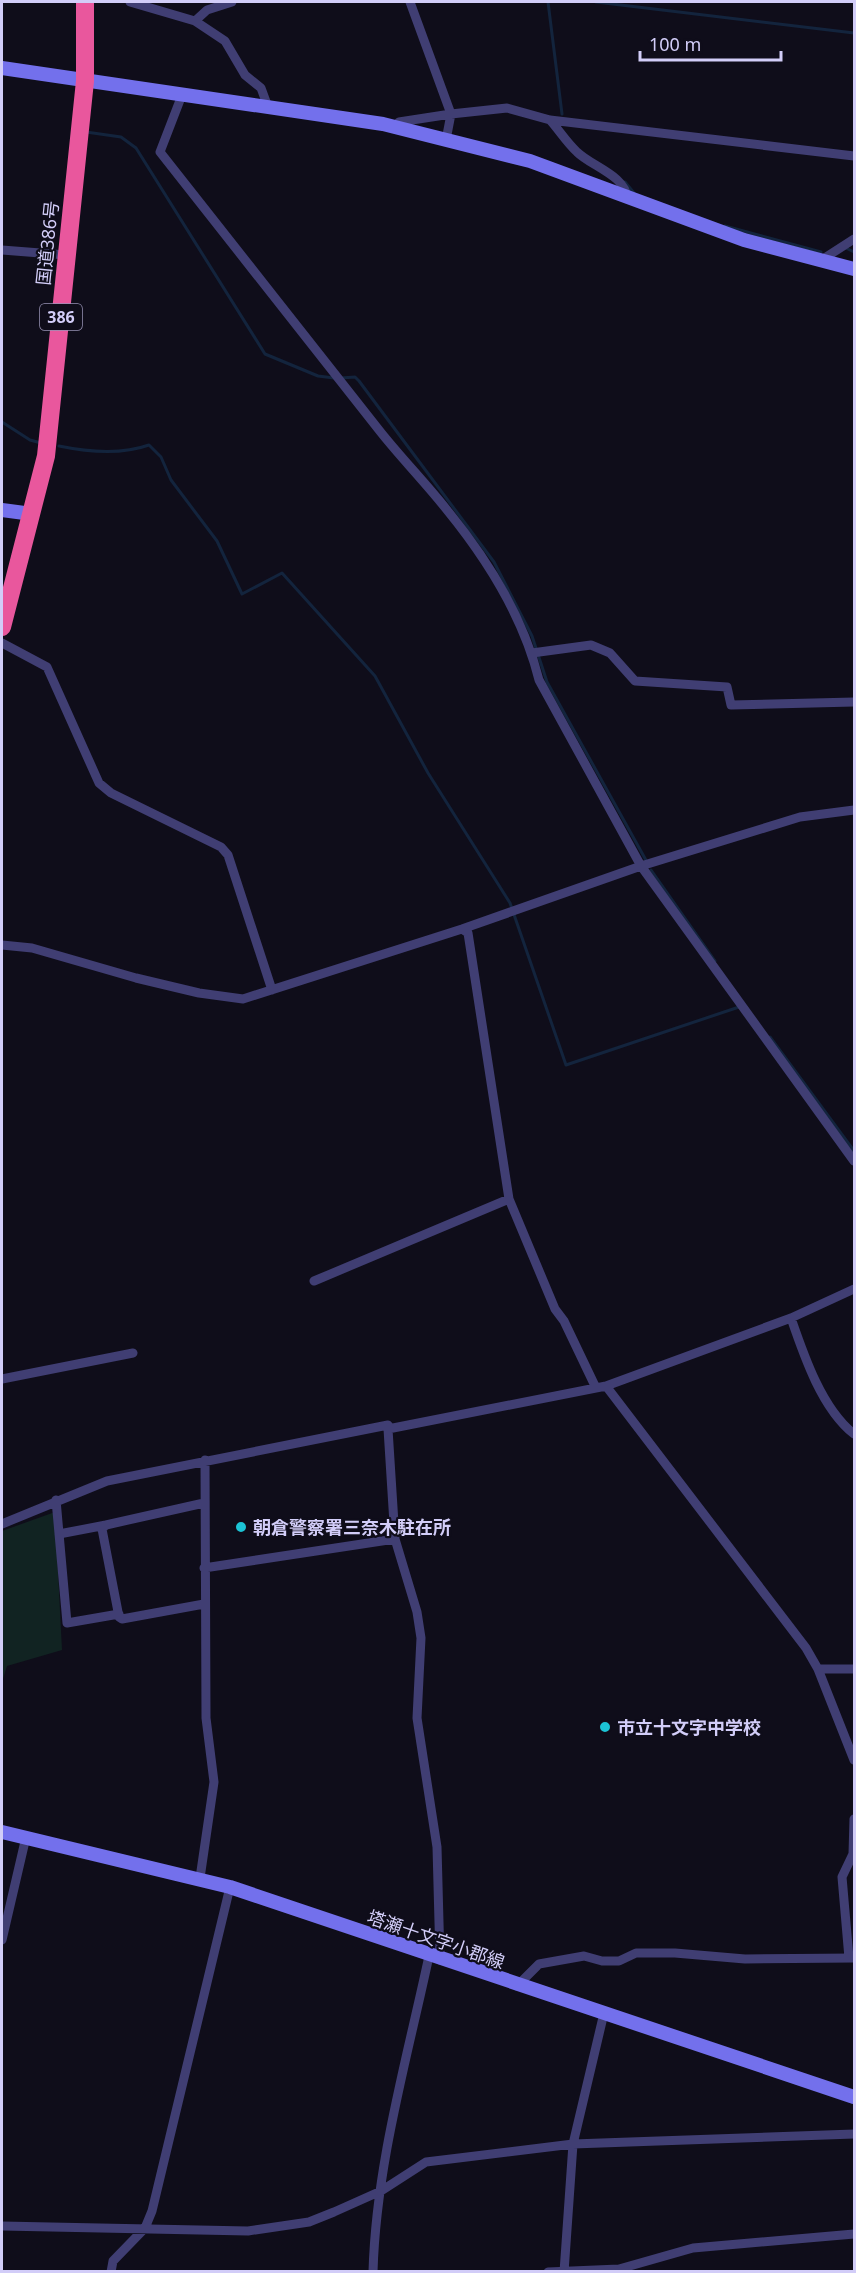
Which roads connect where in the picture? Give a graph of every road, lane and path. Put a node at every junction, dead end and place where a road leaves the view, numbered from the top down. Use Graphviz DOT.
graph roads {
  1 [pos="85,2"];
  2 [pos="130,2"];
  3 [pos="232,2"];
  4 [pos="410,2"];
  5 [pos="195,21"];
  6 [pos="2,68"];
  7 [pos="84,81"];
  8 [pos="182,95"];
  9 [pos="268,107"];
  10 [pos="451,114"];
  11 [pos="550,120"];
  12 [pos="394,127"];
  13 [pos="446,140"];
  14 [pos="855,156"];
  15 [pos="627,198"];
  16 [pos="855,239"];
  17 [pos="2,250"];
  18 [pos="66,255"];
  19 [pos="823,259"];
  20 [pos="855,269"];
  21 [pos="2,510"];
  22 [pos="32,514"];
  23 [pos="2,627"];
  24 [pos="2,643"];
  25 [pos="532,653"];
  26 [pos="855,702"];
  27 [pos="855,810"];
  28 [pos="641,866"];
  29 [pos="462,929"];
  30 [pos="2,945"];
  31 [pos="272,990"];
  32 [pos="855,1161"];
  33 [pos="509,1199"];
  34 [pos="314,1281"];
  35 [pos="855,1289"];
  36 [pos="791,1318"];
  37 [pos="133,1353"];
  38 [pos="2,1379"];
  39 [pos="601,1387"];
  40 [pos="388,1429"];
  41 [pos="855,1434"];
  42 [pos="205,1461"];
  43 [pos="56,1501"];
  44 [pos="204,1503"];
  45 [pos="2,1524"];
  46 [pos="106,1525"];
  47 [pos="59,1534"];
  48 [pos="395,1539"];
  49 [pos="204,1568"];
  50 [pos="204,1604"];
  51 [pos="119,1614"];
  52 [pos="818,1669"];
  53 [pos="855,1669"];
  54 [pos="855,1760"];
  55 [pos="855,1819"];
  56 [pos="2,1832"];
  57 [pos="26,1837"];
  58 [pos="200,1878"];
  59 [pos="230,1887"];
  60 [pos="2,1941"];
  61 [pos="434,1958"];
  62 [pos="852,1958"];
  63 [pos="517,1986"];
  64 [pos="604,2013"];
  65 [pos="855,2097"];
  66 [pos="855,2134"];
  67 [pos="573,2144"];
  68 [pos="381,2191"];
  69 [pos="2,2226"];
  70 [pos="145,2228"];
  71 [pos="855,2234"];
  72 [pos="111,2271"];
  73 [pos="373,2271"];
  74 [pos="548,2271"];
  75 [pos="564,2271"];
  1 -- 7 [label="highway, 国道386号 / 386"];
  2 -- 5 [label="street"];
  3 -- 5 [label="street"];
  4 -- 10 [label="street"];
  5 -- 9 [label="street"];
  6 -- 7 [label="street"];
  7 -- 8 [label="street"];
  7 -- 18 [label="highway, 国道386号 / 386"];
  8 -- 9 [label="street"];
  8 -- 25 [label="street"];
  9 -- 12 [label="street"];
  10 -- 11 [label="street"];
  10 -- 12 [label="street"];
  10 -- 13 [label="street"];
  11 -- 14 [label="street"];
  11 -- 15 [label="street"];
  12 -- 13 [label="street"];
  13 -- 15 [label="street"];
  15 -- 19 [label="street"];
  16 -- 19 [label="street"];
  17 -- 18 [label="street"];
  18 -- 22 [label="highway, 国道386号 / 386"];
  19 -- 20 [label="street"];
  21 -- 22 [label="street"];
  22 -- 23 [label="highway, 国道386号 / 386"];
  24 -- 31 [label="street"];
  25 -- 26 [label="street"];
  25 -- 28 [label="street"];
  27 -- 28 [label="street"];
  28 -- 29 [label="street"];
  28 -- 32 [label="street"];
  29 -- 31 [label="street"];
  29 -- 33 [label="street"];
  30 -- 31 [label="street"];
  33 -- 34 [label="street"];
  33 -- 39 [label="street"];
  35 -- 36 [label="street"];
  36 -- 39 [label="street"];
  36 -- 41 [label="street"];
  37 -- 38 [label="street"];
  39 -- 40 [label="street"];
  39 -- 52 [label="street"];
  40 -- 42 [label="street"];
  40 -- 48 [label="street"];
  42 -- 43 [label="street"];
  42 -- 44 [label="street"];
  43 -- 45 [label="street"];
  43 -- 47 [label="street"];
  44 -- 46 [label="street"];
  44 -- 49 [label="street"];
  46 -- 47 [label="street"];
  46 -- 51 [label="street"];
  47 -- 51 [label="street"];
  48 -- 49 [label="street"];
  48 -- 61 [label="street"];
  49 -- 50 [label="street"];
  50 -- 51 [label="street"];
  50 -- 58 [label="street"];
  52 -- 53 [label="street"];
  52 -- 54 [label="street"];
  55 -- 62 [label="street"];
  56 -- 57 [label="street, 塔瀬十文字小郡線"];
  57 -- 58 [label="street, 塔瀬十文字小郡線"];
  57 -- 60 [label="street"];
  58 -- 59 [label="street, 塔瀬十文字小郡線"];
  59 -- 61 [label="street, 塔瀬十文字小郡線"];
  59 -- 70 [label="street"];
  61 -- 63 [label="street, 塔瀬十文字小郡線"];
  61 -- 68 [label="street"];
  62 -- 63 [label="street"];
  63 -- 64 [label="street, 塔瀬十文字小郡線"];
  64 -- 65 [label="street, 塔瀬十文字小郡線"];
  64 -- 67 [label="street"];
  66 -- 67 [label="street"];
  67 -- 68 [label="street"];
  67 -- 75 [label="street"];
  68 -- 70 [label="street"];
  68 -- 73 [label="street"];
  69 -- 70 [label="street"];
  70 -- 72 [label="street"];
  71 -- 75 [label="street"];
  74 -- 75 [label="street"];
}
